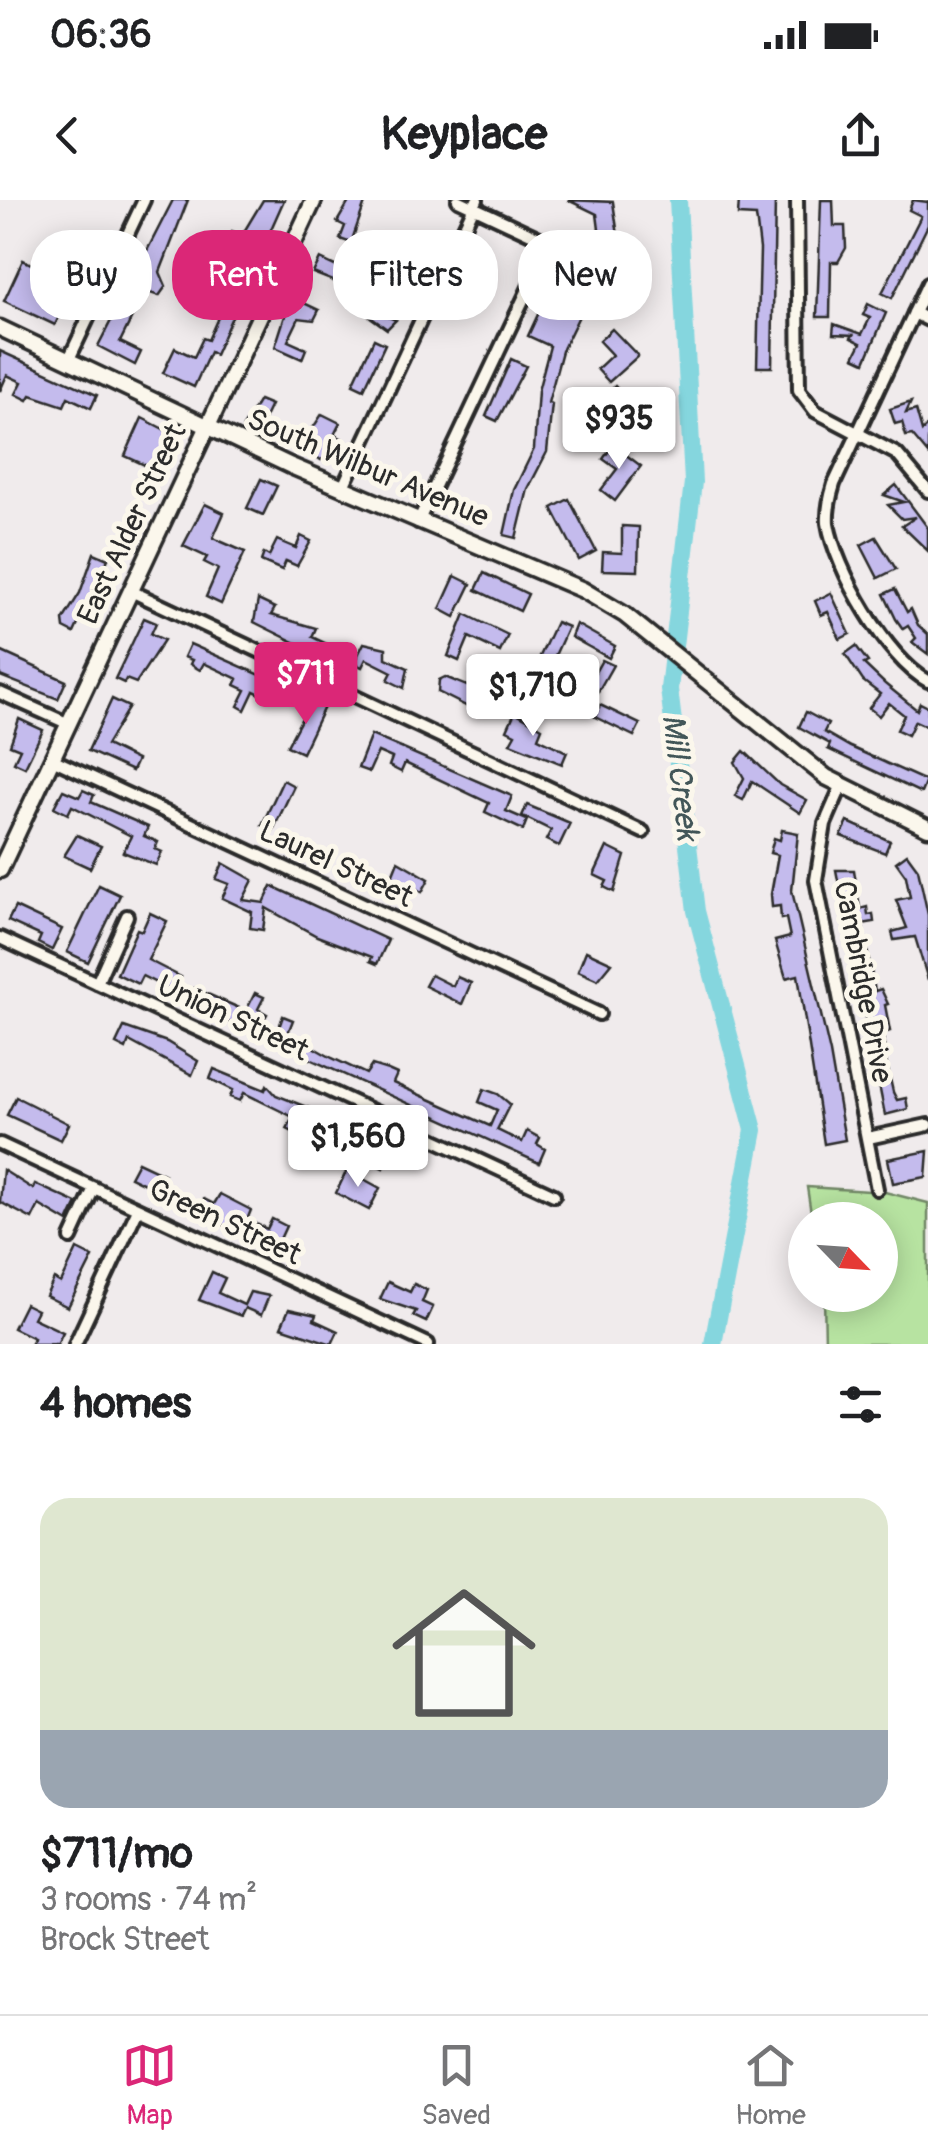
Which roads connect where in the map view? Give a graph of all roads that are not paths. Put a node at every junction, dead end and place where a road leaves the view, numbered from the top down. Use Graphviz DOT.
graph roads {
  1 [pos="144,200"];
  2 [pos="314,200"];
  3 [pos="458,200"];
  4 [pos="796,200"];
  5 [pos="475,204"];
  6 [pos="928,283"];
  7 [pos="914,313"];
  8 [pos="928,320"];
  9 [pos="0,328"];
  10 [pos="70,360"];
  11 [pos="207,428"];
  12 [pos="858,432"];
  13 [pos="342,489"];
  14 [pos="928,491"];
  15 [pos="418,522"];
  16 [pos="131,591"];
  17 [pos="928,681"];
  18 [pos="0,693"];
  19 [pos="69,724"];
  20 [pos="52,759"];
  21 [pos="841,787"];
  22 [pos="928,828"];
  23 [pos="643,832"];
  24 [pos="0,870"];
  25 [pos="127,916"];
  26 [pos="0,938"];
  27 [pos="97,983"];
  28 [pos="599,1014"];
  29 [pos="928,1125"];
  30 [pos="868,1138"];
  31 [pos="0,1144"];
  32 [pos="94,1188"];
  33 [pos="877,1190"];
  34 [pos="554,1195"];
  35 [pos="138,1209"];
  36 [pos="70,1238"];
  37 [pos="75,1344"];
  38 [pos="428,1344"];
  1 -- 10 [label="street"];
  2 -- 11 [label="main road, East Alder Street"];
  3 -- 5 [label="street"];
  4 -- 12 [label="street"];
  5 -- 13 [label="street"];
  5 -- 15 [label="street"];
  6 -- 7 [label="street"];
  7 -- 8 [label="street"];
  7 -- 12 [label="street"];
  9 -- 10 [label="main road, South Wilbur Avenue"];
  10 -- 11 [label="main road, South Wilbur Avenue"];
  11 -- 13 [label="main road, South Wilbur Avenue"];
  11 -- 16 [label="main road, East Alder Street"];
  12 -- 14 [label="street"];
  12 -- 17 [label="street"];
  13 -- 15 [label="main road, South Wilbur Avenue"];
  15 -- 21 [label="main road, South Wilbur Avenue"];
  16 -- 19 [label="main road, East Alder Street"];
  16 -- 23 [label="street"];
  18 -- 19 [label="street"];
  19 -- 20 [label="main road, East Alder Street"];
  20 -- 24 [label="main road, East Alder Street"];
  20 -- 28 [label="street, Laurel Street"];
  21 -- 22 [label="main road, South Wilbur Avenue"];
  21 -- 30 [label="street, Cambridge Drive"];
  25 -- 27 [label="street"];
  26 -- 27 [label="street, Union Street"];
  27 -- 34 [label="street, Union Street"];
  29 -- 30 [label="street"];
  30 -- 33 [label="street, Cambridge Drive"];
  31 -- 32 [label="street, Green Street"];
  32 -- 35 [label="street, Green Street"];
  32 -- 36 [label="street"];
  35 -- 37 [label="street"];
  35 -- 38 [label="street, Green Street"];
}
